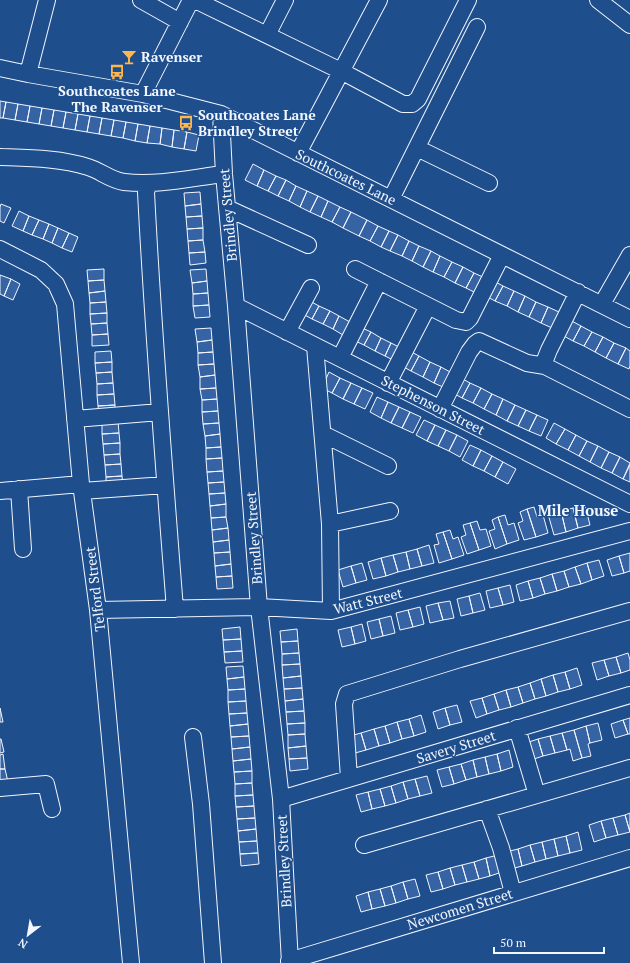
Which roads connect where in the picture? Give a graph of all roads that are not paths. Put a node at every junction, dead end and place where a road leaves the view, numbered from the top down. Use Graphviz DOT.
graph roads {
  1 [pos="47,0"];
  2 [pos="141,0"];
  3 [pos="192,0"];
  4 [pos="195,0"];
  5 [pos="285,0"];
  6 [pos="379,0"];
  7 [pos="468,0"];
  8 [pos="598,0"];
  9 [pos="180,22"];
  10 [pos="630,25"];
  11 [pos="477,27"];
  12 [pos="267,35"];
  13 [pos="0,68"];
  14 [pos="341,71"];
  15 [pos="28,74"];
  16 [pos="143,94"];
  17 [pos="221,114"];
  18 [pos="417,148"];
  19 [pos="298,153"];
  20 [pos="0,156"];
  21 [pos="224,174"];
  22 [pos="149,183"];
  23 [pos="489,183"];
  24 [pos="391,199"];
  25 [pos="227,208"];
  26 [pos="308,245"];
  27 [pos="0,249"];
  28 [pos="502,255"];
  29 [pos="630,255"];
  30 [pos="355,269"];
  31 [pos="379,281"];
  32 [pos="311,288"];
  33 [pos="578,292"];
  34 [pos="602,304"];
  35 [pos="236,306"];
  36 [pos="428,306"];
  37 [pos="630,319"];
  38 [pos="287,332"];
  39 [pos="315,346"];
  40 [pos="340,358"];
  41 [pos="545,366"];
  42 [pos="388,383"];
  43 [pos="440,409"];
  44 [pos="630,410"];
  45 [pos="160,412"];
  46 [pos="75,419"];
  47 [pos="323,434"];
  48 [pos="388,466"];
  49 [pos="165,485"];
  50 [pos="82,488"];
  51 [pos="20,489"];
  52 [pos="0,491"];
  53 [pos="630,504"];
  54 [pos="390,511"];
  55 [pos="330,524"];
  56 [pos="630,531"];
  57 [pos="23,549"];
  58 [pos="259,607"];
  59 [pos="175,609"];
  60 [pos="98,610"];
  61 [pos="331,611"];
  62 [pos="630,611"];
  63 [pos="630,695"];
  64 [pos="517,728"];
  65 [pos="193,737"];
  66 [pos="630,768"];
  67 [pos="349,778"];
  68 [pos="0,788"];
  69 [pos="537,795"];
  70 [pos="281,799"];
  71 [pos="52,809"];
  72 [pos="487,809"];
  73 [pos="364,845"];
  74 [pos="630,858"];
  75 [pos="513,894"];
  76 [pos="289,962"];
  77 [pos="131,963"];
  78 [pos="212,963"];
  1 -- 15 [label="street"];
  2 -- 9 [label="street"];
  3 -- 9 [label="street"];
  4 -- 12 [label="street"];
  5 -- 12 [label="street"];
  6 -- 14 [label="street"];
  7 -- 14 [label="street"];
  8 -- 10 [label="street"];
  9 -- 16 [label="street"];
  11 -- 18 [label="street"];
  12 -- 14 [label="street"];
  13 -- 15 [label="street, Southcoates Lane"];
  14 -- 19 [label="street"];
  15 -- 16 [label="street, Southcoates Lane"];
  16 -- 17 [label="street, Southcoates Lane"];
  17 -- 19 [label="street, Southcoates Lane"];
  17 -- 21 [label="street, Brindley Street"];
  18 -- 23 [label="street"];
  18 -- 24 [label="street"];
  19 -- 24 [label="street, Southcoates Lane"];
  20 -- 22 [label="street"];
  21 -- 22 [label="street"];
  21 -- 25 [label="street, Brindley Street"];
  22 -- 45 [label="street"];
  24 -- 28 [label="street, Southcoates Lane"];
  25 -- 26 [label="street"];
  25 -- 35 [label="street, Brindley Street"];
  27 -- 46 [label="street, Telford Street"];
  28 -- 33 [label="street, Southcoates Lane"];
  28 -- 36 [label="street"];
  29 -- 34 [label="street"];
  30 -- 31 [label="street"];
  31 -- 36 [label="street"];
  31 -- 40 [label="street"];
  32 -- 38 [label="street"];
  33 -- 34 [label="street, Southcoates Lane"];
  33 -- 41 [label="street"];
  34 -- 37 [label="street, Southcoates Lane"];
  35 -- 38 [label="street, Stephenson Street"];
  35 -- 58 [label="street, Brindley Street"];
  36 -- 42 [label="street"];
  38 -- 39 [label="street, Stephenson Street"];
  39 -- 40 [label="street, Stephenson Street"];
  39 -- 47 [label="street"];
  40 -- 42 [label="street, Stephenson Street"];
  41 -- 43 [label="street"];
  41 -- 44 [label="street"];
  42 -- 43 [label="street, Stephenson Street"];
  43 -- 53 [label="street, Stephenson Street"];
  45 -- 46 [label="street"];
  45 -- 49 [label="street"];
  46 -- 50 [label="street, Telford Street"];
  47 -- 48 [label="street"];
  47 -- 55 [label="street"];
  49 -- 50 [label="street"];
  49 -- 59 [label="street"];
  50 -- 51 [label="street"];
  50 -- 60 [label="street, Telford Street"];
  51 -- 52 [label="street"];
  51 -- 57 [label="street"];
  54 -- 55 [label="street"];
  55 -- 61 [label="street"];
  56 -- 61 [label="street, Watt Street"];
  58 -- 59 [label="street, Watt Street"];
  58 -- 61 [label="street, Watt Street"];
  58 -- 70 [label="street, Brindley Street"];
  59 -- 60 [label="street, Watt Street"];
  60 -- 77 [label="street, Telford Street"];
  62 -- 67 [label="street"];
  63 -- 64 [label="street, Savery Street"];
  64 -- 67 [label="street, Savery Street"];
  64 -- 69 [label="street"];
  65 -- 78 [label="street"];
  66 -- 69 [label="street"];
  67 -- 70 [label="street, Savery Street"];
  68 -- 71 [label="street"];
  69 -- 72 [label="street"];
  70 -- 76 [label="street, Brindley Street"];
  72 -- 73 [label="street"];
  72 -- 75 [label="street"];
  74 -- 75 [label="street, Newcomen Street"];
  75 -- 76 [label="street, Newcomen Street"];
}
